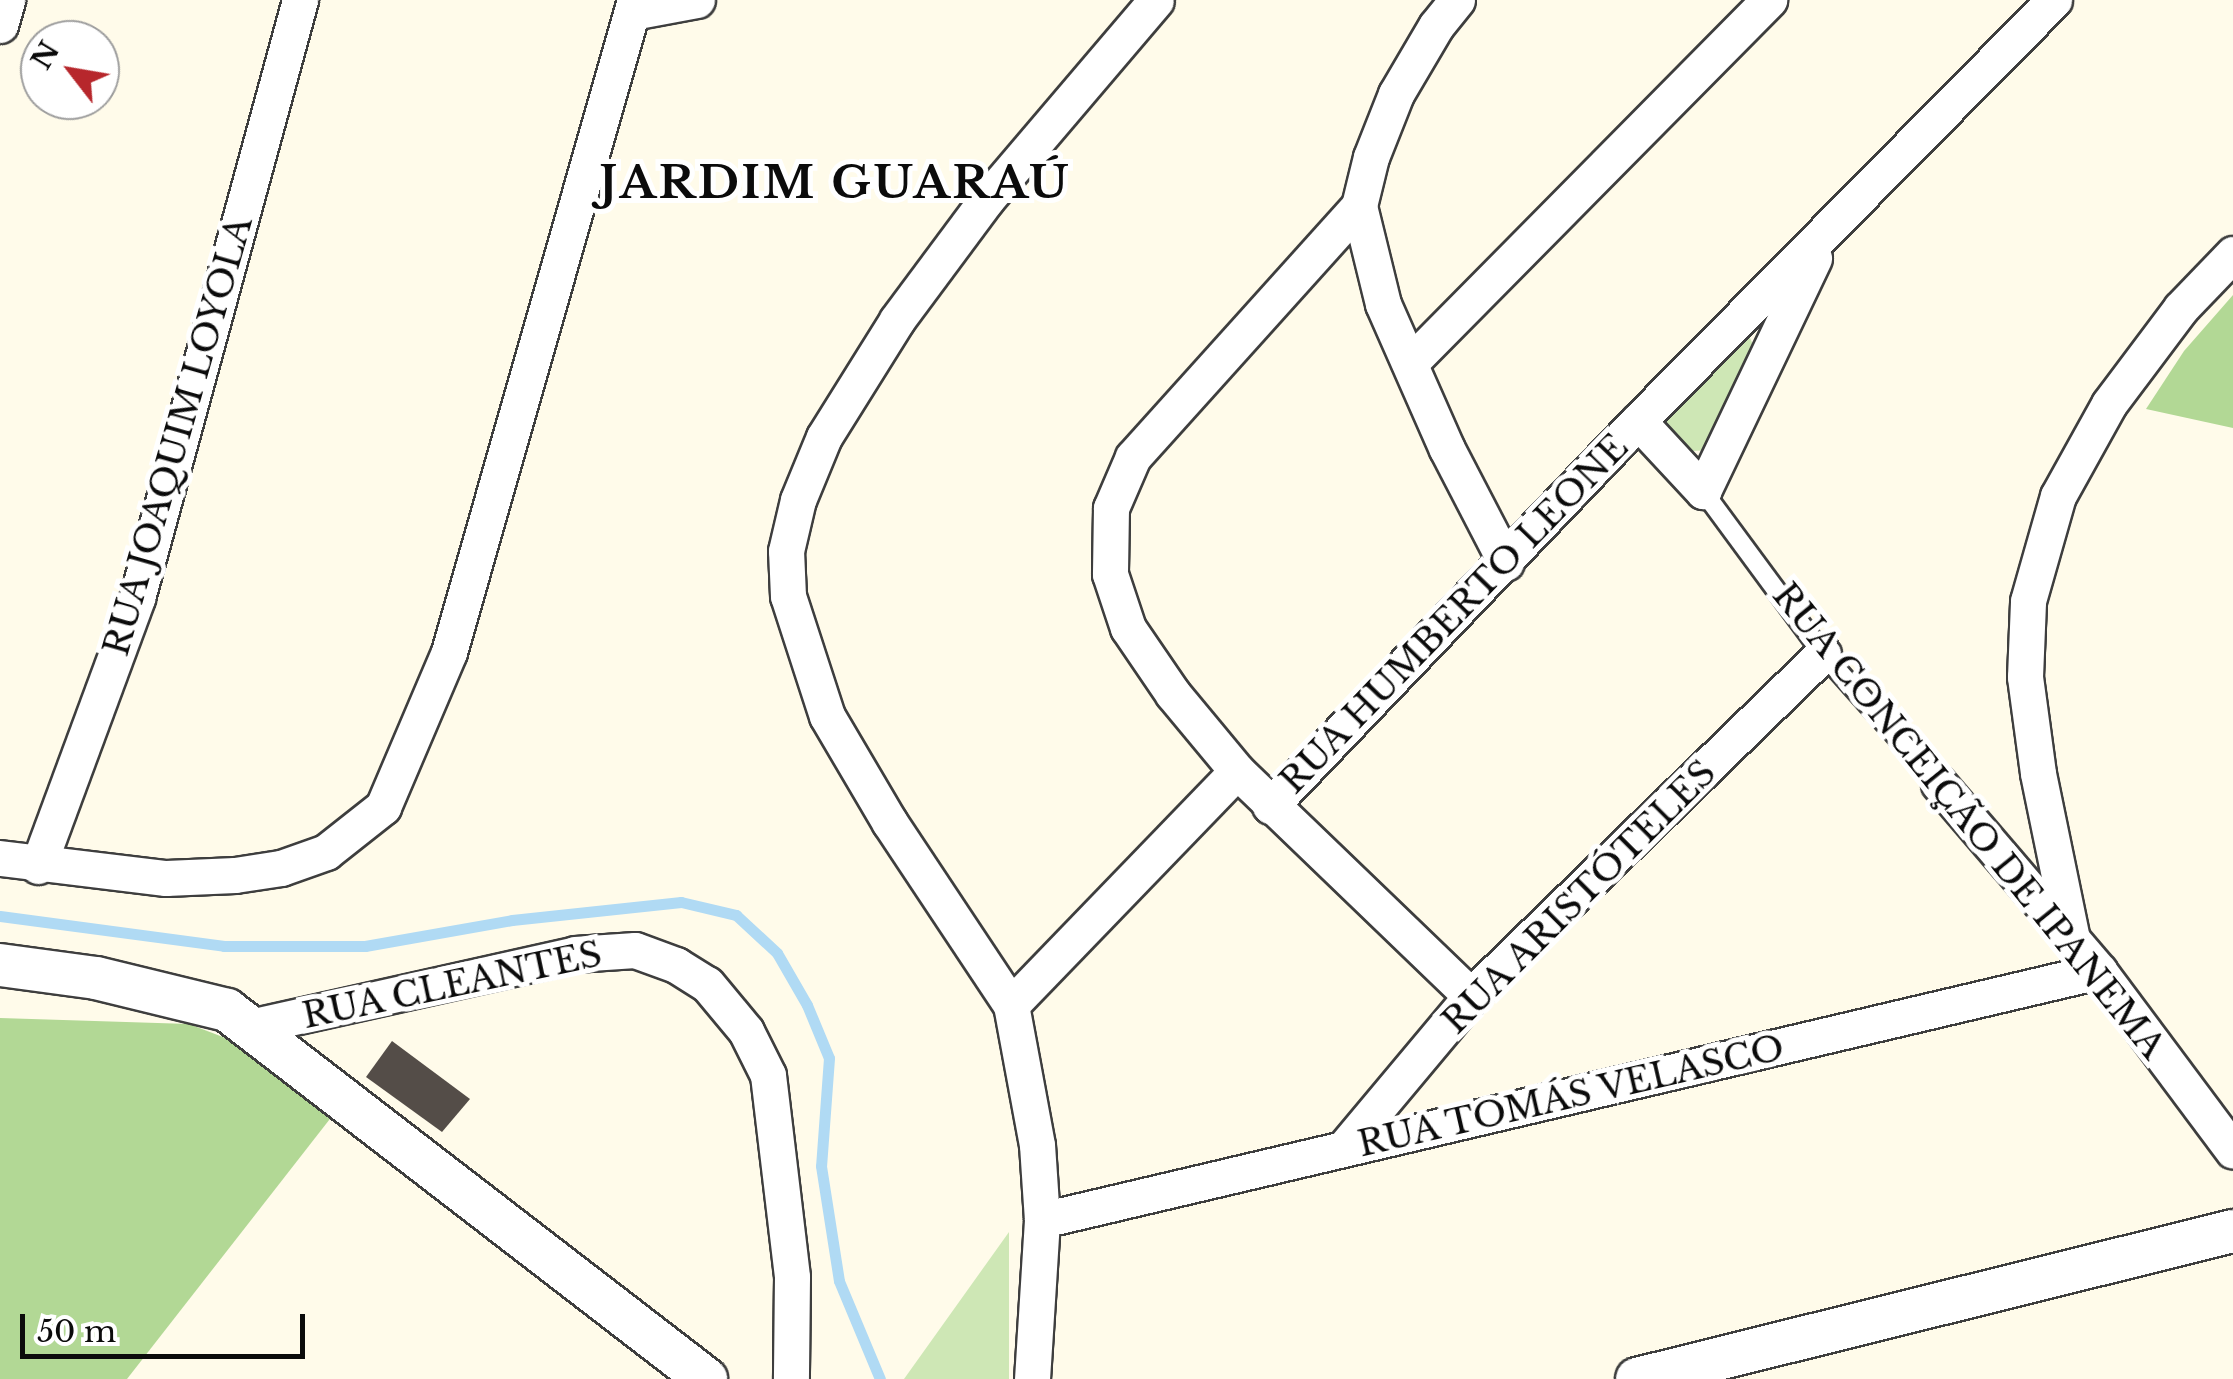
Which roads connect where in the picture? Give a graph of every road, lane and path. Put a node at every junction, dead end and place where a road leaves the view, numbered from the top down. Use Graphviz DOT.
graph roads {
  1 [pos="7,0"];
  2 [pos="300,0"];
  3 [pos="697,0"];
  4 [pos="1156,0"];
  5 [pos="1458,0"];
  6 [pos="1770,0"];
  7 [pos="2054,0"];
  8 [pos="633,6"];
  9 [pos="0,24"];
  10 [pos="1358,206"];
  11 [pos="1832,225"];
  12 [pos="2233,254"];
  13 [pos="1410,363"];
  14 [pos="1638,421"];
  15 [pos="1703,491"];
  16 [pos="1506,564"];
  17 [pos="1822,654"];
  18 [pos="1237,771"];
  19 [pos="1939,784"];
  20 [pos="1270,806"];
  21 [pos="0,858"];
  22 [pos="38,866"];
  23 [pos="2072,939"];
  24 [pos="0,964"];
  25 [pos="2099,972"];
  26 [pos="1471,996"];
  27 [pos="1011,1006"];
  28 [pos="254,1026"];
  29 [pos="1344,1148"];
  30 [pos="2233,1151"];
  31 [pos="1042,1220"];
  32 [pos="2233,1231"];
  33 [pos="706,1379"];
  34 [pos="791,1379"];
  35 [pos="1032,1379"];
  36 [pos="1636,1379"];
  1 -- 9 [label="street"];
  2 -- 22 [label="street, RUA JOAQUIM LOYOLA"];
  3 -- 8 [label="street"];
  4 -- 27 [label="street"];
  5 -- 10 [label="street"];
  6 -- 13 [label="street"];
  7 -- 11 [label="street, RUA HUMBERTO LEONE"];
  8 -- 22 [label="street"];
  10 -- 13 [label="street"];
  10 -- 18 [label="street"];
  11 -- 14 [label="street, RUA HUMBERTO LEONE"];
  11 -- 15 [label="street"];
  12 -- 23 [label="street"];
  13 -- 16 [label="street"];
  14 -- 15 [label="street"];
  14 -- 16 [label="street, RUA HUMBERTO LEONE"];
  15 -- 17 [label="lane, RUA CONCEIÇÃO DE IPANEMA"];
  16 -- 20 [label="street, RUA HUMBERTO LEONE"];
  17 -- 19 [label="lane, RUA CONCEIÇÃO DE IPANEMA"];
  17 -- 26 [label="street, RUA ARISTÓTELES"];
  18 -- 20 [label="street"];
  18 -- 27 [label="street, RUA HUMBERTO LEONE"];
  19 -- 23 [label="street, RUA CONCEIÇÃO DE IPANEMA"];
  20 -- 26 [label="street"];
  21 -- 22 [label="street"];
  23 -- 25 [label="street, RUA CONCEIÇÃO DE IPANEMA"];
  24 -- 28 [label="street"];
  25 -- 29 [label="street, RUA TOMÁS VELASCO"];
  25 -- 30 [label="street, RUA CONCEIÇÃO DE IPANEMA"];
  26 -- 29 [label="street, RUA ARISTÓTELES"];
  27 -- 31 [label="street"];
  28 -- 33 [label="street"];
  28 -- 34 [label="street, RUA CLEANTES"];
  29 -- 31 [label="street, RUA TOMÁS VELASCO"];
  31 -- 35 [label="street"];
  32 -- 36 [label="street"];
}
